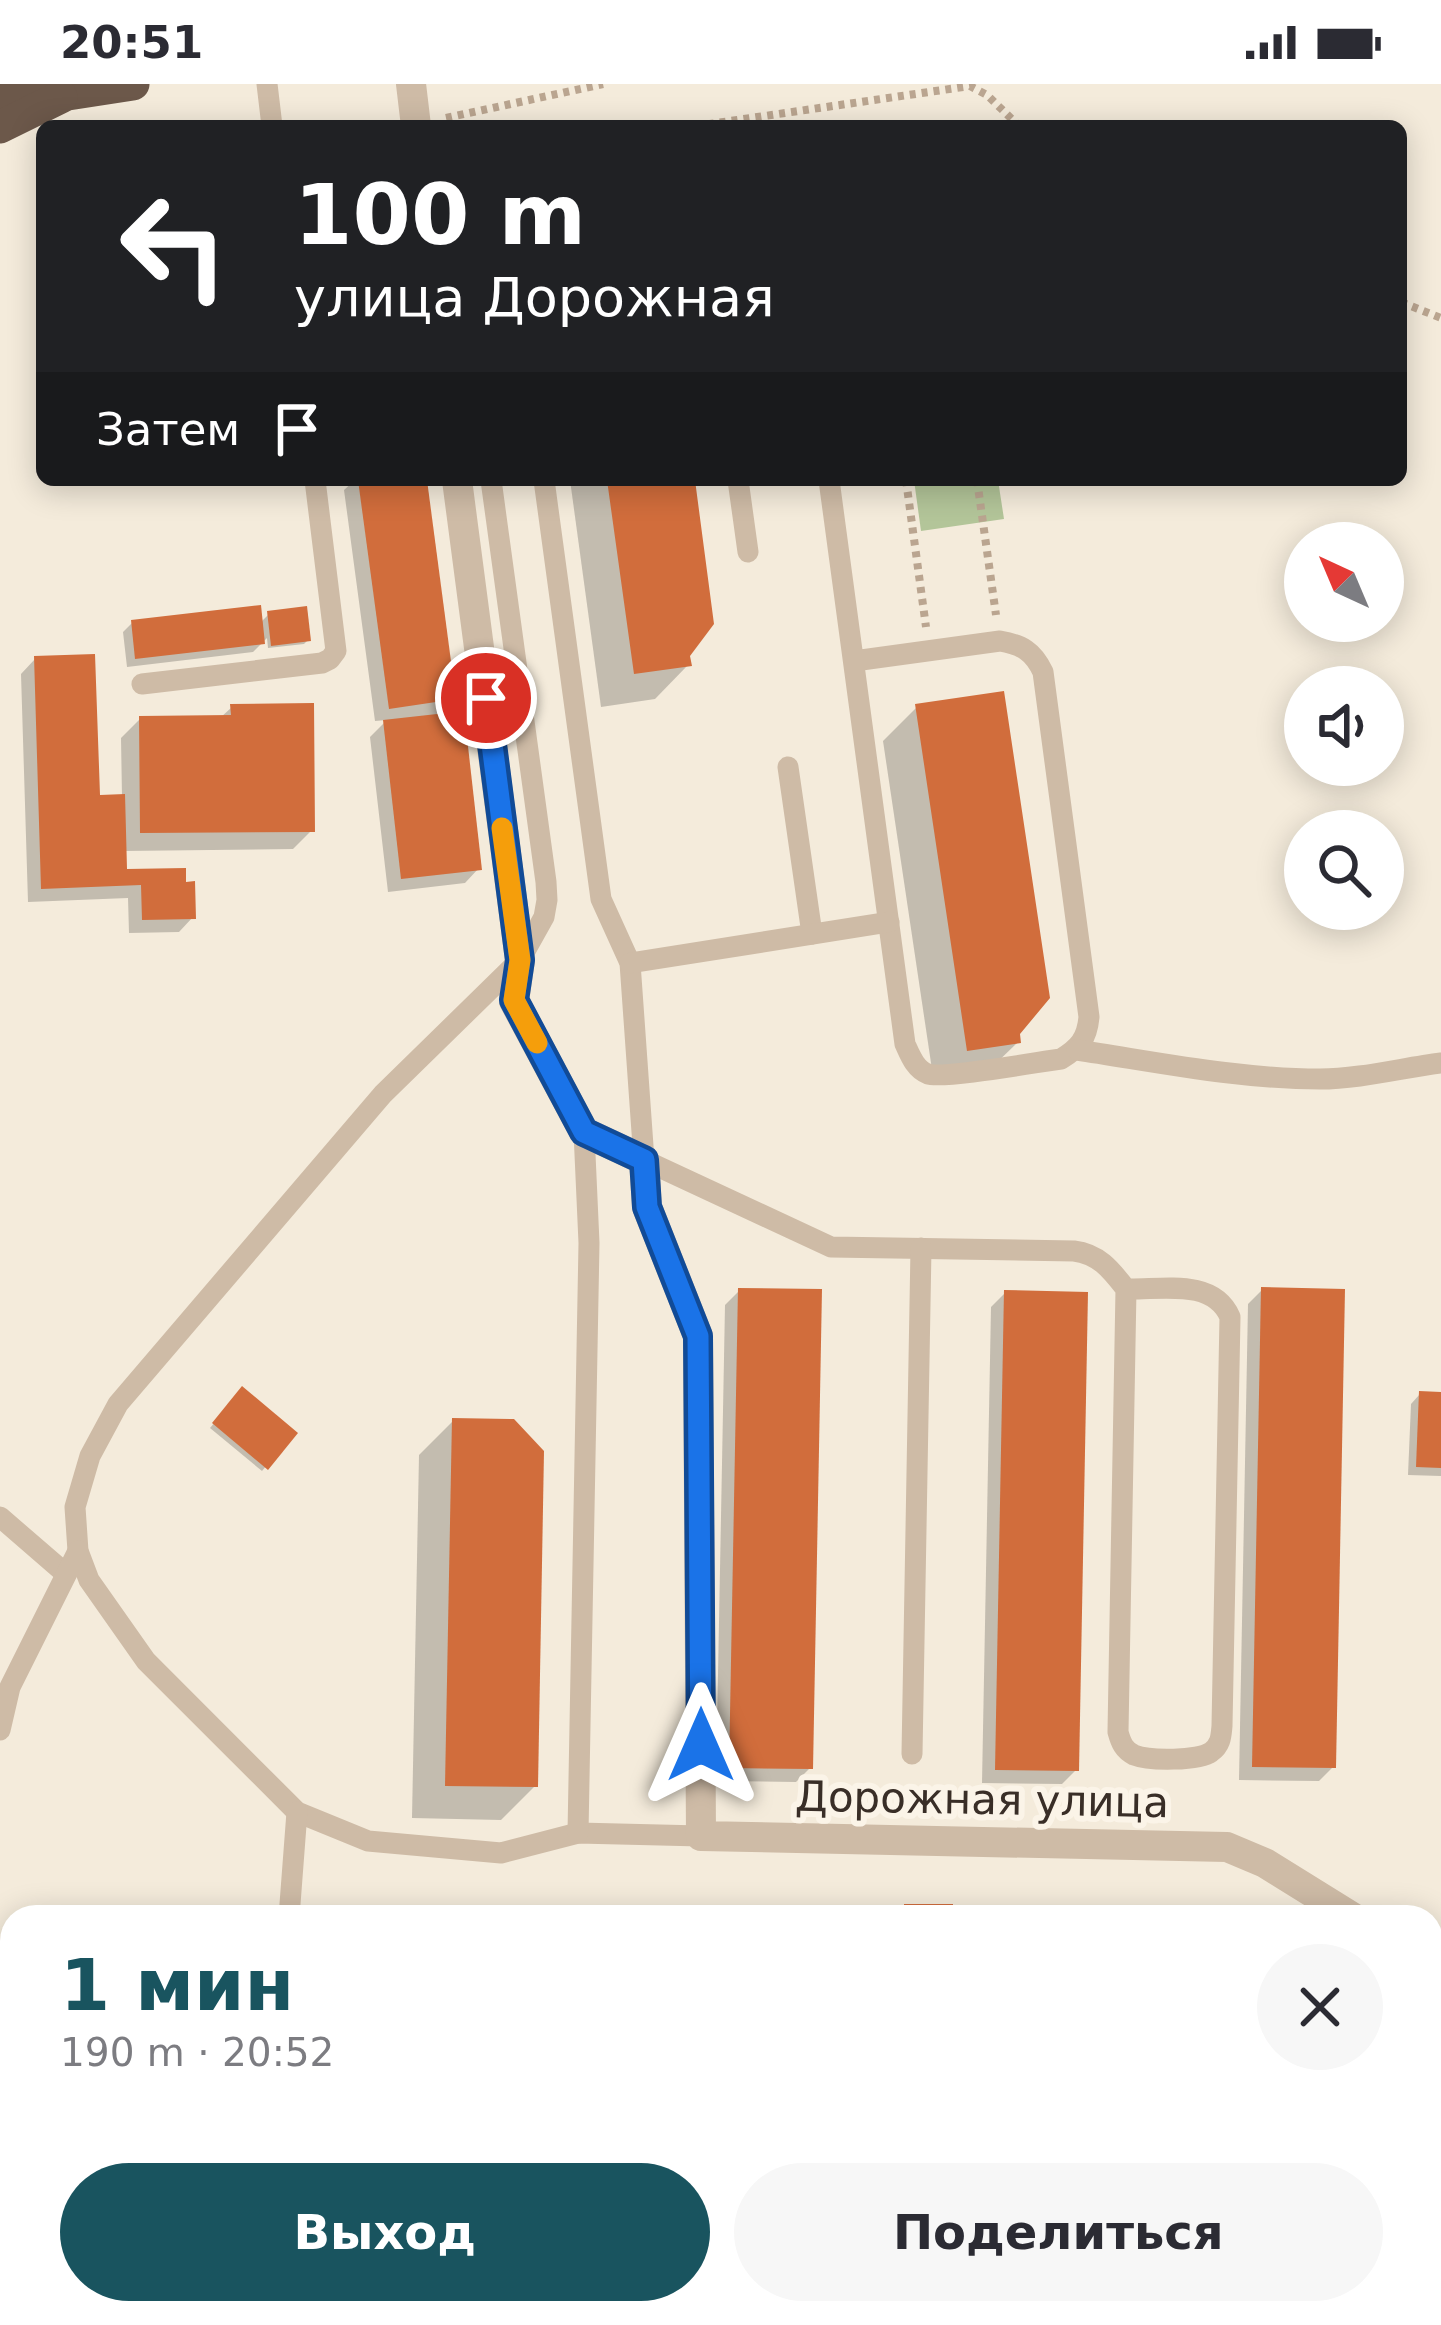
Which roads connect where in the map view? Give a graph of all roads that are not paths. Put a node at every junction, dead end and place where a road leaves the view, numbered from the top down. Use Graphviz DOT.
graph roads {
  1 [pos="267,84"];
  2 [pos="411,84"];
  3 [pos="114,86"];
  4 [pos="0,93"];
  5 [pos="68,94"];
  6 [pos="271,120"];
  7 [pos="415,120"];
  8 [pos="0,128"];
  9 [pos="316,486"];
  10 [pos="459,486"];
  11 [pos="492,486"];
  12 [pos="545,486"];
  13 [pos="739,486"];
  14 [pos="830,486"];
  15 [pos="748,552"];
  16 [pos="854,661"];
  17 [pos="142,684"];
  18 [pos="788,767"];
  19 [pos="889,922"];
  20 [pos="812,934"];
  21 [pos="520,960"];
  22 [pos="630,963"];
  23 [pos="1077,1050"];
  24 [pos="1441,1063"];
  25 [pos="584,1132"];
  26 [pos="644,1160"];
  27 [pos="921,1249"];
  28 [pos="1126,1289"];
  29 [pos="0,1517"];
  30 [pos="78,1551"];
  31 [pos="66,1574"];
  32 [pos="0,1730"];
  33 [pos="912,1754"];
  34 [pos="297,1812"];
  35 [pos="578,1833"];
  36 [pos="701,1836"];
  37 [pos="290,1905"];
  38 [pos="1333,1905"];
  1 -- 6 [label="lane"];
  2 -- 7 [label="street"];
  3 -- 5 [label="highway"];
  4 -- 5 [label="highway"];
  5 -- 8 [label="highway"];
  9 -- 17 [label="lane"];
  10 -- 21 [label="street"];
  11 -- 21 [label="lane"];
  12 -- 22 [label="lane"];
  13 -- 15 [label="lane"];
  14 -- 16 [label="lane"];
  16 -- 19 [label="lane"];
  16 -- 23 [label="lane"];
  18 -- 20 [label="lane"];
  19 -- 20 [label="lane"];
  19 -- 23 [label="lane"];
  20 -- 22 [label="lane"];
  21 -- 25 [label="street"];
  21 -- 30 [label="lane"];
  22 -- 26 [label="lane"];
  23 -- 24 [label="lane"];
  25 -- 26 [label="street"];
  25 -- 35 [label="lane"];
  26 -- 27 [label="lane"];
  26 -- 36 [label="street"];
  27 -- 28 [label="lane"];
  27 -- 33 [label="lane"];
  28 -- 28 [label="lane"];
  29 -- 31 [label="lane"];
  30 -- 31 [label="lane"];
  30 -- 34 [label="lane"];
  31 -- 32 [label="lane"];
  34 -- 35 [label="lane"];
  34 -- 37 [label="lane"];
  35 -- 36 [label="lane"];
  36 -- 38 [label="street, Дорожная улица"];
}
